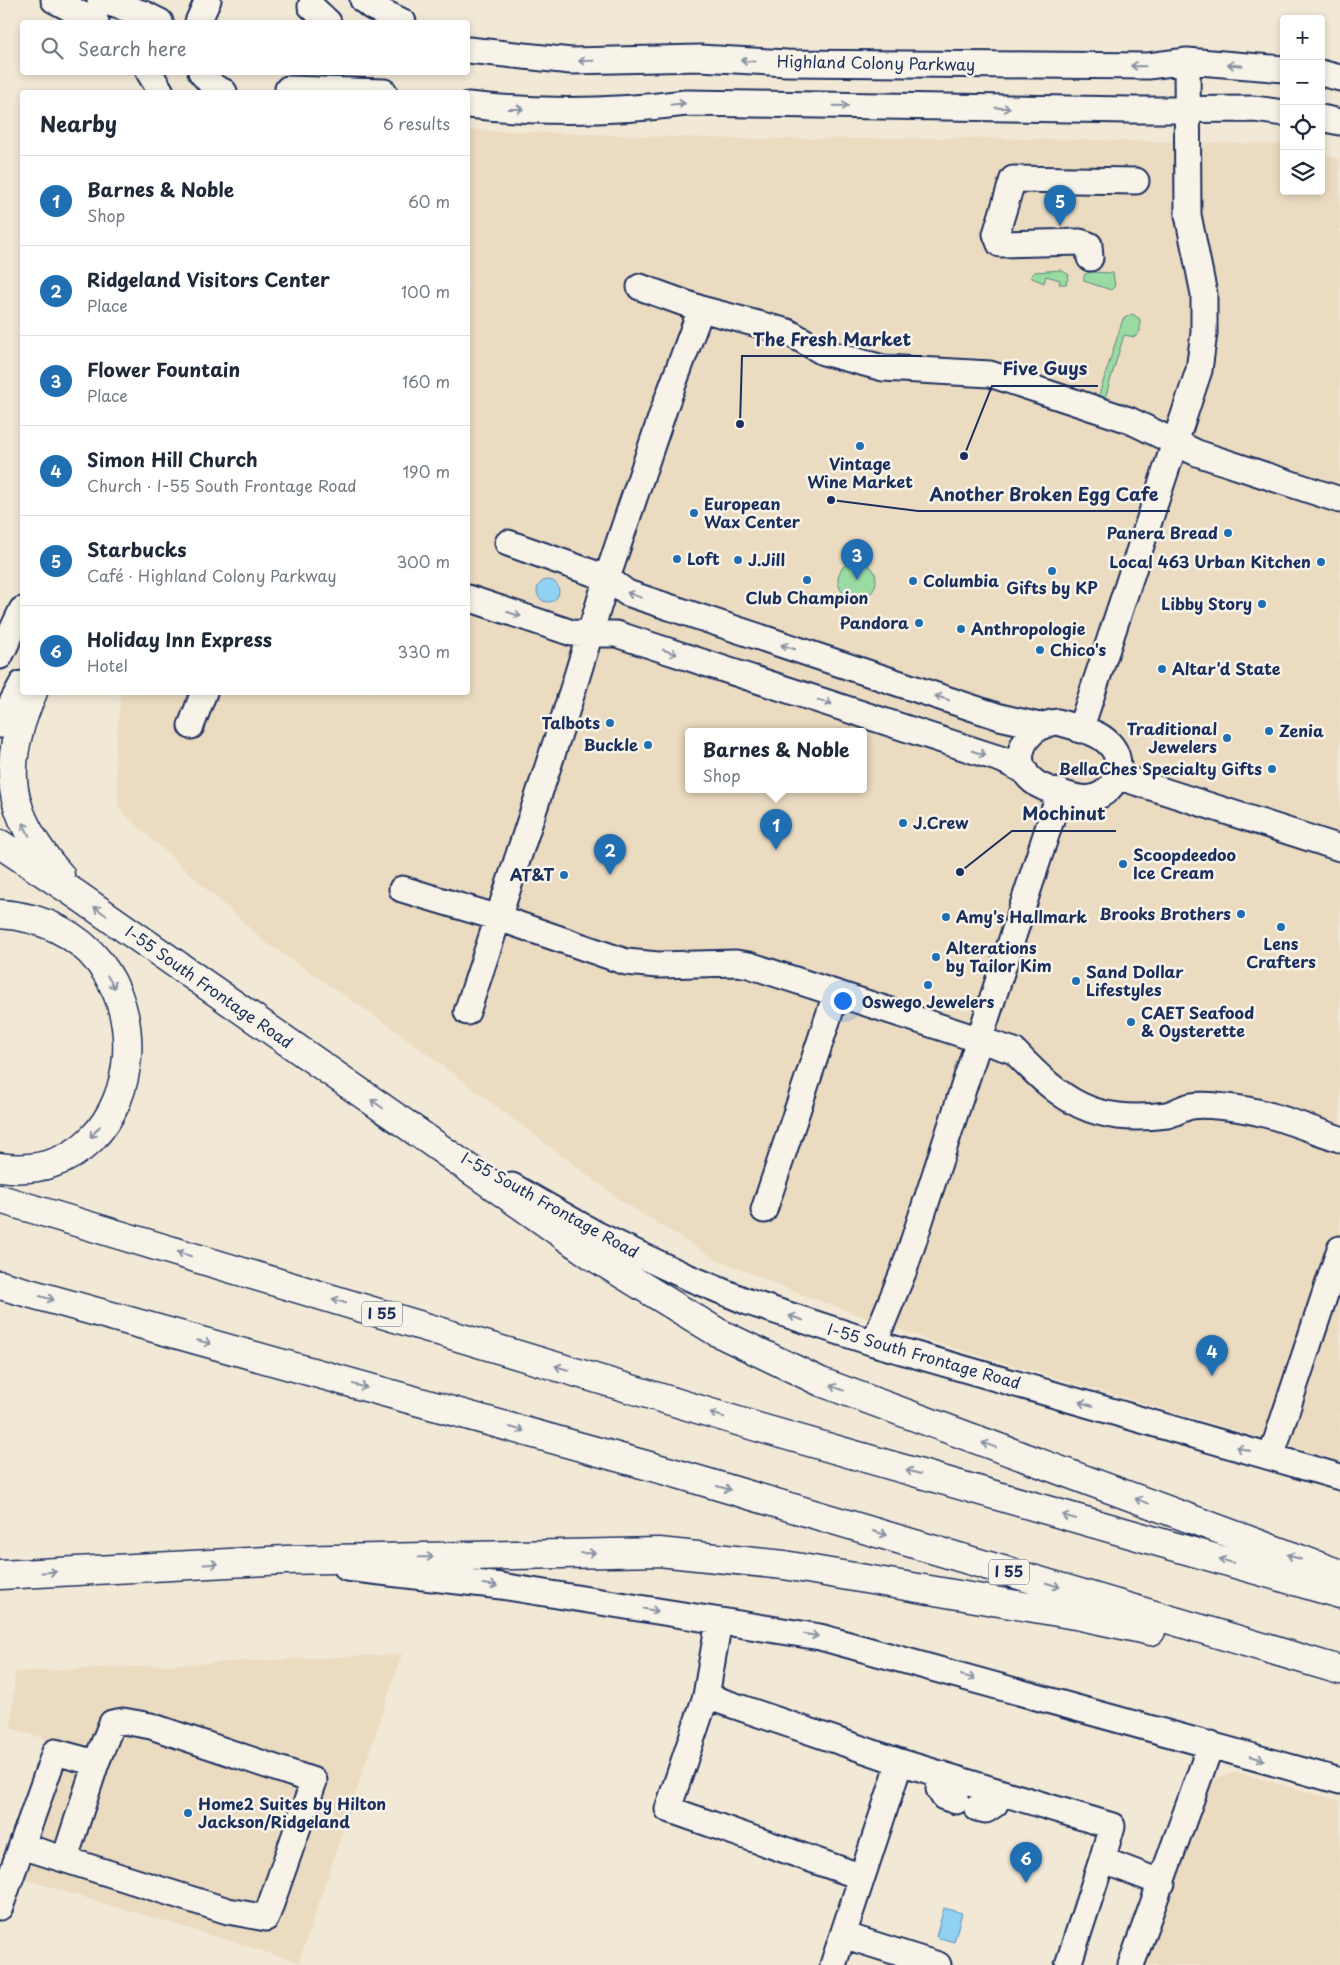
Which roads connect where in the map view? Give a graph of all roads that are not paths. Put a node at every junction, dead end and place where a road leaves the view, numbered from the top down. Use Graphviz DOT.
graph roads {
  1 [pos="54,0"];
  2 [pos="100,0"];
  3 [pos="208,0"];
  4 [pos="363,0"];
  5 [pos="92,20"];
  6 [pos="156,20"];
  7 [pos="199,20"];
  8 [pos="399,20"];
  9 [pos="470,44"];
  10 [pos="470,50"];
  11 [pos="500,53"];
  12 [pos="1187,62"];
  13 [pos="1280,69"];
  14 [pos="151,75"];
  15 [pos="201,75"];
  16 [pos="204,75"];
  17 [pos="1325,75"];
  18 [pos="1340,78"];
  19 [pos="289,85"];
  20 [pos="160,90"];
  21 [pos="203,90"];
  22 [pos="220,90"];
  23 [pos="357,90"];
  24 [pos="470,105"];
  25 [pos="1188,109"];
  26 [pos="1280,112"];
  27 [pos="1325,119"];
  28 [pos="1340,122"];
  29 [pos="1136,180"];
  30 [pos="1090,258"];
  31 [pos="640,287"];
  32 [pos="701,309"];
  33 [pos="1174,442"];
  34 [pos="1340,500"];
  35 [pos="508,544"];
  36 [pos="607,578"];
  37 [pos="470,599"];
  38 [pos="20,614"];
  39 [pos="590,633"];
  40 [pos="0,656"];
  41 [pos="20,688"];
  42 [pos="31,695"];
  43 [pos="203,695"];
  44 [pos="0,726"];
  45 [pos="191,726"];
  46 [pos="1039,726"];
  47 [pos="1080,730"];
  48 [pos="1025,771"];
  49 [pos="1117,776"];
  50 [pos="1060,792"];
  51 [pos="0,844"];
  52 [pos="1340,848"];
  53 [pos="402,889"];
  54 [pos="77,895"];
  55 [pos="0,914"];
  56 [pos="499,918"];
  57 [pos="836,994"];
  58 [pos="467,1012"];
  59 [pos="978,1039"];
  60 [pos="417,1132"];
  61 [pos="1340,1139"];
  62 [pos="0,1168"];
  63 [pos="0,1199"];
  64 [pos="764,1210"];
  65 [pos="1340,1250"];
  66 [pos="0,1285"];
  67 [pos="874,1343"];
  68 [pos="1270,1457"];
  69 [pos="1340,1477"];
  70 [pos="286,1560"];
  71 [pos="1340,1574"];
  72 [pos="0,1575"];
  73 [pos="1340,1594"];
  74 [pos="719,1621"];
  75 [pos="1340,1672"];
  76 [pos="706,1696"];
  77 [pos="1211,1744"];
  78 [pos="900,1762"];
  79 [pos="96,1763"];
  80 [pos="941,1774"];
  81 [pos="1340,1781"];
  82 [pos="999,1792"];
  83 [pos="22,1846"];
  84 [pos="65,1858"];
  85 [pos="1102,1860"];
  86 [pos="862,1877"];
  87 [pos="1162,1883"];
  88 [pos="1,1905"];
  89 [pos="843,1935"];
  90 [pos="833,1965"];
  91 [pos="938,1965"];
  92 [pos="1068,1965"];
  93 [pos="1131,1965"];
  1 -- 5 [label="street"];
  2 -- 6 [label="street"];
  3 -- 7 [label="street"];
  4 -- 8 [label="street"];
  9 -- 11 [label="street"];
  10 -- 11 [label="street, Highland Colony Parkway"];
  12 -- 11 [label="street, Highland Colony Parkway, one-way"];
  13 -- 12 [label="street, Highland Colony Parkway, one-way"];
  12 -- 25 [label="street"];
  14 -- 20 [label="street"];
  15 -- 21 [label="street"];
  16 -- 22 [label="street"];
  17 -- 18 [label="street"];
  19 -- 23 [label="street"];
  24 -- 25 [label="street, one-way"];
  25 -- 26 [label="street"];
  25 -- 33 [label="street"];
  27 -- 28 [label="street"];
  29 -- 30 [label="street"];
  31 -- 32 [label="street"];
  32 -- 33 [label="street"];
  32 -- 36 [label="street"];
  33 -- 34 [label="street"];
  33 -- 47 [label="street"];
  35 -- 36 [label="street"];
  36 -- 39 [label="street"];
  46 -- 36 [label="street, one-way"];
  37 -- 39 [label="street, one-way"];
  38 -- 40 [label="street"];
  39 -- 48 [label="street, one-way"];
  39 -- 56 [label="street"];
  41 -- 44 [label="street"];
  54 -- 42 [label="main road, one-way"];
  43 -- 45 [label="street"];
  46 -- 47 [label="street"];
  46 -- 48 [label="street"];
  47 -- 49 [label="street"];
  48 -- 50 [label="street"];
  49 -- 50 [label="street"];
  49 -- 52 [label="street"];
  50 -- 59 [label="street"];
  51 -- 54 [label="main road, I-55 South Frontage Road"];
  53 -- 56 [label="street"];
  60 -- 54 [label="main road, I-55 South Frontage Road, one-way"];
  55 -- 62 [label="main road, one-way"];
  56 -- 57 [label="street"];
  56 -- 58 [label="street"];
  57 -- 59 [label="street"];
  57 -- 64 [label="street"];
  59 -- 61 [label="street"];
  59 -- 67 [label="street"];
  67 -- 60 [label="street, I-55 South Frontage Road, one-way"];
  71 -- 60 [label="main road, one-way"];
  73 -- 63 [label="main road, I 55, one-way"];
  65 -- 68 [label="street"];
  66 -- 75 [label="main road, I 55, one-way"];
  68 -- 67 [label="street, I-55 South Frontage Road, one-way"];
  68 -- 69 [label="street, I-55 South Frontage Road"];
  72 -- 70 [label="main road, one-way"];
  70 -- 74 [label="street, one-way"];
  70 -- 75 [label="main road, one-way"];
  74 -- 76 [label="street"];
  74 -- 77 [label="street, one-way"];
  76 -- 78 [label="street"];
  76 -- 86 [label="street"];
  77 -- 81 [label="street, one-way"];
  77 -- 87 [label="street"];
  78 -- 80 [label="street"];
  78 -- 86 [label="street"];
  79 -- 83 [label="street"];
  79 -- 84 [label="street"];
  79 -- 84 [label="street"];
  80 -- 82 [label="street"];
  80 -- 82 [label="street"];
  82 -- 85 [label="street"];
  83 -- 84 [label="street"];
  83 -- 88 [label="street"];
  85 -- 87 [label="street"];
  85 -- 92 [label="street"];
  86 -- 89 [label="street"];
  87 -- 93 [label="street"];
  89 -- 90 [label="street"];
  89 -- 91 [label="street"];
}
